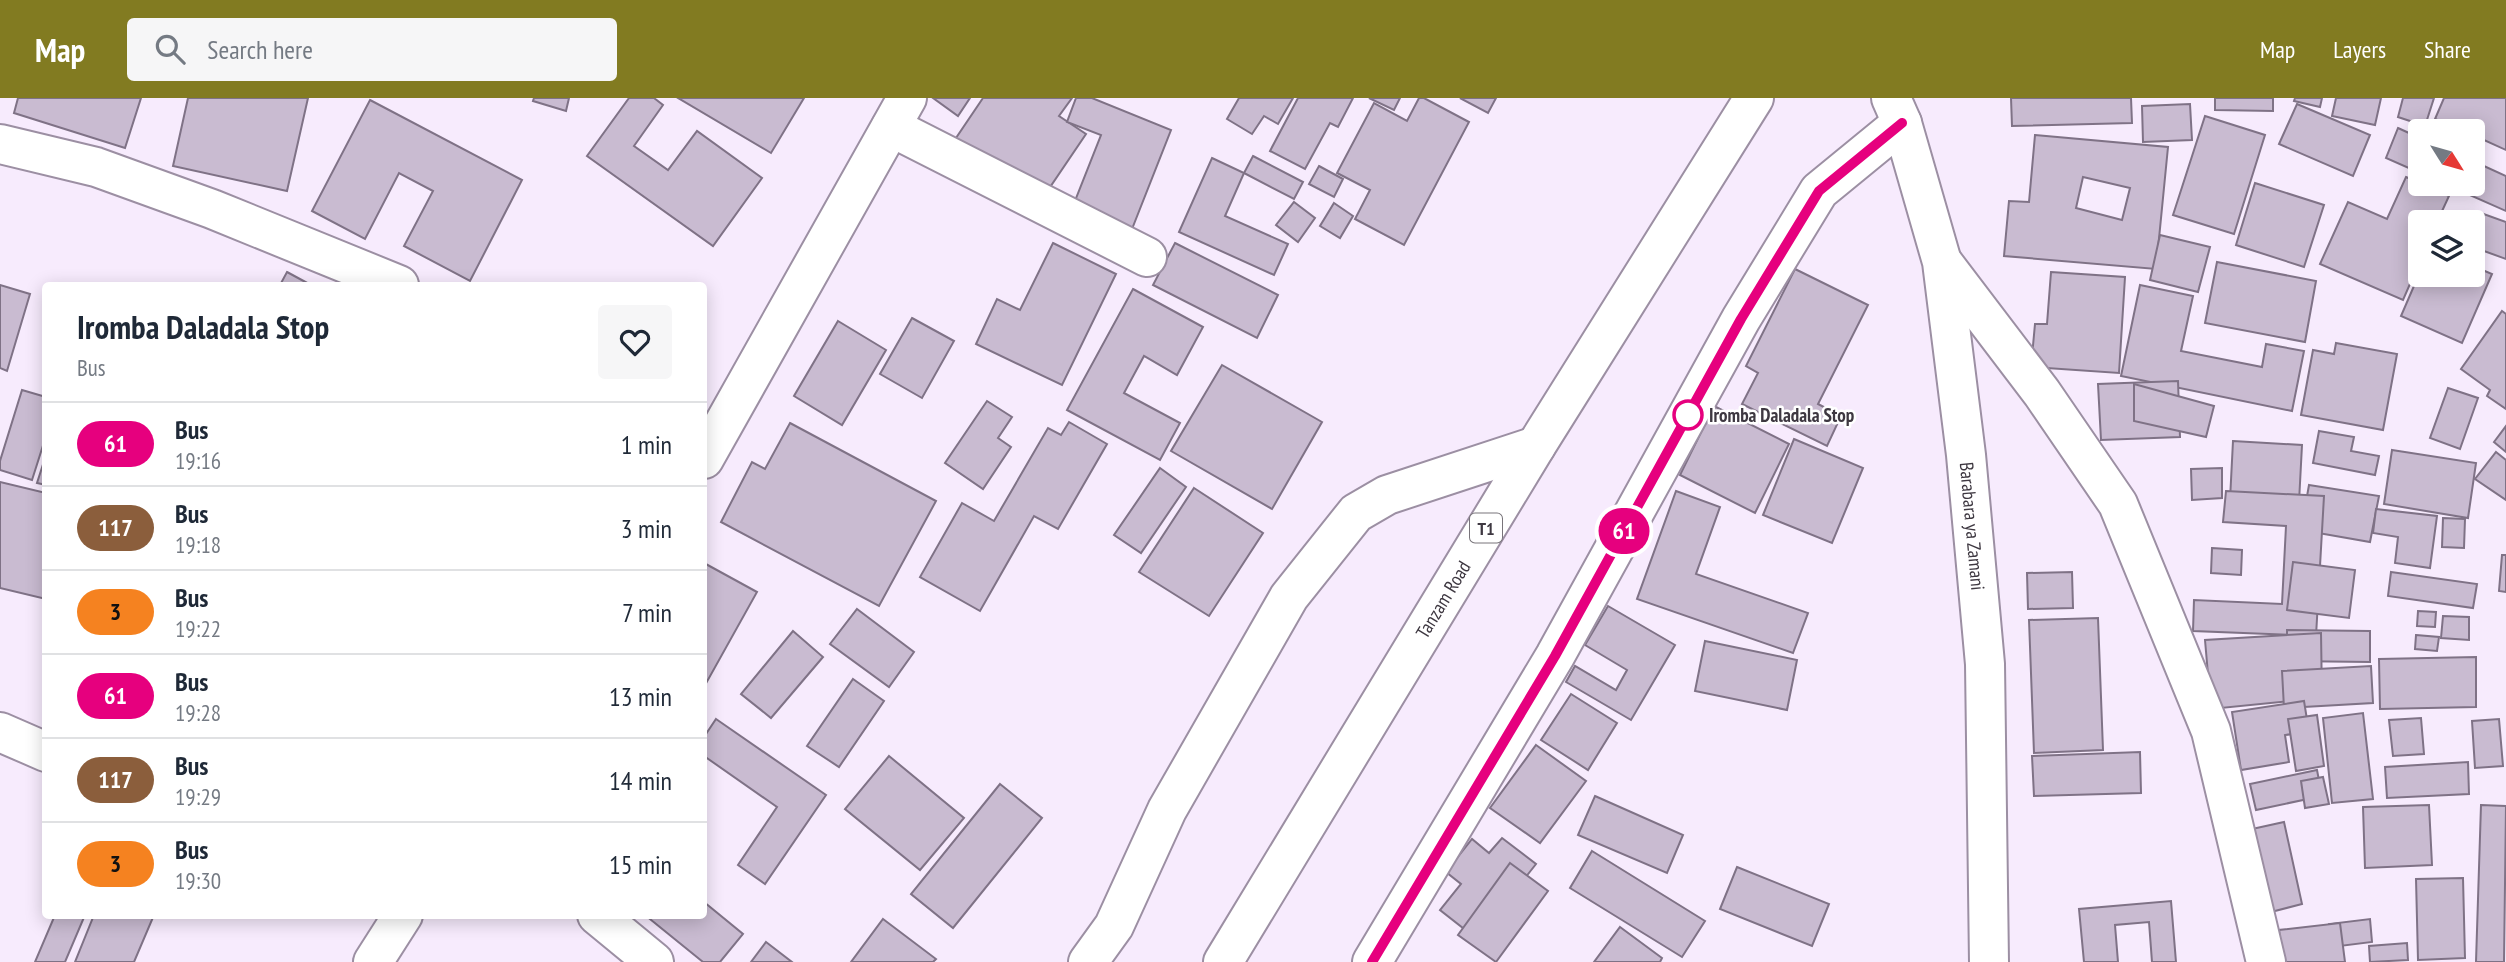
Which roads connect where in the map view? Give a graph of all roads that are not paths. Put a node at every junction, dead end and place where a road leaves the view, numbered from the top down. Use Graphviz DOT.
graph roads {
  1 [pos="1754,98"];
  2 [pos="1897,111"];
  3 [pos="899,113"];
  4 [pos="0,144"];
  5 [pos="1147,257"];
  6 [pos="1942,262"];
  7 [pos="392,282"];
  8 [pos="710,435"];
  9 [pos="1536,446"];
  10 [pos="0,732"];
  11 [pos="42,750"];
  12 [pos="400,919"];
  13 [pos="602,919"];
  14 [pos="373,962"];
  15 [pos="654,962"];
  16 [pos="1088,962"];
  17 [pos="1223,962"];
  18 [pos="1372,962"];
  19 [pos="1989,962"];
  20 [pos="2266,962"];
  1 -- 9 [label="main road, Tanzam Road / T1"];
  2 -- 6 [label="main road, Barabara ya Zamani"];
  2 -- 18 [label="main road"];
  3 -- 5 [label="main road"];
  3 -- 8 [label="main road"];
  4 -- 7 [label="main road"];
  6 -- 19 [label="main road, Barabara ya Zamani"];
  6 -- 20 [label="main road"];
  9 -- 16 [label="main road"];
  9 -- 17 [label="main road, Tanzam Road / T1"];
  10 -- 11 [label="main road"];
  12 -- 14 [label="main road"];
  13 -- 15 [label="main road"];
}
